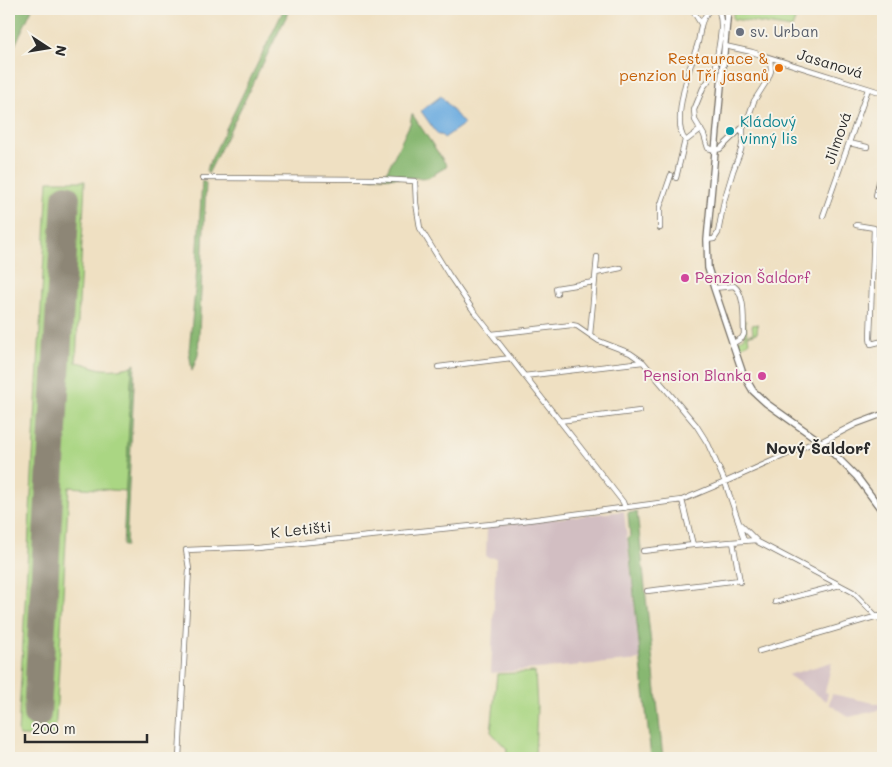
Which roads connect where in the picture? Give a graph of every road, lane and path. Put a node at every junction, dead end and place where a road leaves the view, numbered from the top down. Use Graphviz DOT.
graph roads {
  1 [pos="692,9"];
  2 [pos="710,9"];
  3 [pos="718,9"];
  4 [pos="728,9"];
  5 [pos="702,24"];
  6 [pos="725,46"];
  7 [pos="770,58"];
  8 [pos="719,70"];
  9 [pos="868,89"];
  10 [pos="883,94"];
  11 [pos="701,129"];
  12 [pos="743,129"];
  13 [pos="684,140"];
  14 [pos="849,143"];
  15 [pos="867,147"];
  16 [pos="715,150"];
  17 [pos="671,175"];
  18 [pos="883,176"];
  19 [pos="202,178"];
  20 [pos="676,178"];
  21 [pos="876,196"];
  22 [pos="823,216"];
  23 [pos="856,225"];
  24 [pos="660,228"];
  25 [pos="707,240"];
  26 [pos="597,257"];
  27 [pos="621,268"];
  28 [pos="596,273"];
  29 [pos="594,282"];
  30 [pos="714,288"];
  31 [pos="557,294"];
  32 [pos="492,334"];
  33 [pos="590,335"];
  34 [pos="883,341"];
  35 [pos="732,344"];
  36 [pos="511,358"];
  37 [pos="643,362"];
  38 [pos="438,367"];
  39 [pos="524,376"];
  40 [pos="640,411"];
  41 [pos="883,414"];
  42 [pos="559,420"];
  43 [pos="821,442"];
  44 [pos="725,482"];
  45 [pos="682,500"];
  46 [pos="624,508"];
  47 [pos="883,512"];
  48 [pos="739,523"];
  49 [pos="756,540"];
  50 [pos="744,541"];
  51 [pos="733,542"];
  52 [pos="693,545"];
  53 [pos="643,551"];
  54 [pos="840,585"];
  55 [pos="647,591"];
  56 [pos="775,602"];
  57 [pos="878,616"];
  58 [pos="883,623"];
  59 [pos="759,651"];
  60 [pos="178,758"];
  1 -- 5 [label="street"];
  2 -- 5 [label="street"];
  3 -- 8 [label="street"];
  4 -- 6 [label="main road"];
  5 -- 13 [label="street"];
  6 -- 7 [label="street, Jasanová"];
  6 -- 8 [label="main road"];
  7 -- 9 [label="street, Jasanová"];
  7 -- 12 [label="street"];
  8 -- 11 [label="street"];
  8 -- 16 [label="main road"];
  9 -- 10 [label="street, Jasanová"];
  9 -- 14 [label="street, Jilmová"];
  11 -- 13 [label="street"];
  11 -- 16 [label="street"];
  12 -- 16 [label="street"];
  12 -- 25 [label="street"];
  13 -- 20 [label="street"];
  14 -- 15 [label="street"];
  14 -- 22 [label="street, Jilmová"];
  16 -- 25 [label="main road"];
  17 -- 24 [label="street"];
  18 -- 21 [label="street"];
  19 -- 32 [label="street"];
  23 -- 34 [label="street"];
  25 -- 30 [label="main road"];
  26 -- 28 [label="street"];
  27 -- 28 [label="street"];
  28 -- 29 [label="street"];
  29 -- 31 [label="street"];
  29 -- 33 [label="street"];
  30 -- 35 [label="main road"];
  30 -- 35 [label="street"];
  32 -- 33 [label="street"];
  32 -- 36 [label="street"];
  33 -- 37 [label="street"];
  35 -- 43 [label="main road"];
  36 -- 38 [label="street"];
  36 -- 39 [label="street"];
  37 -- 39 [label="street"];
  37 -- 44 [label="street"];
  39 -- 42 [label="street"];
  40 -- 42 [label="street"];
  41 -- 43 [label="street"];
  42 -- 46 [label="street"];
  43 -- 44 [label="street"];
  43 -- 47 [label="main road"];
  44 -- 45 [label="street"];
  44 -- 48 [label="street"];
  45 -- 46 [label="street"];
  45 -- 52 [label="street"];
  46 -- 60 [label="street, K Letišti"];
  48 -- 49 [label="street"];
  48 -- 50 [label="street"];
  49 -- 50 [label="street"];
  49 -- 54 [label="street"];
  50 -- 51 [label="street"];
  51 -- 52 [label="street"];
  51 -- 55 [label="street"];
  52 -- 53 [label="street"];
  54 -- 56 [label="street"];
  54 -- 57 [label="street"];
  57 -- 58 [label="street"];
  57 -- 59 [label="street"];
}
